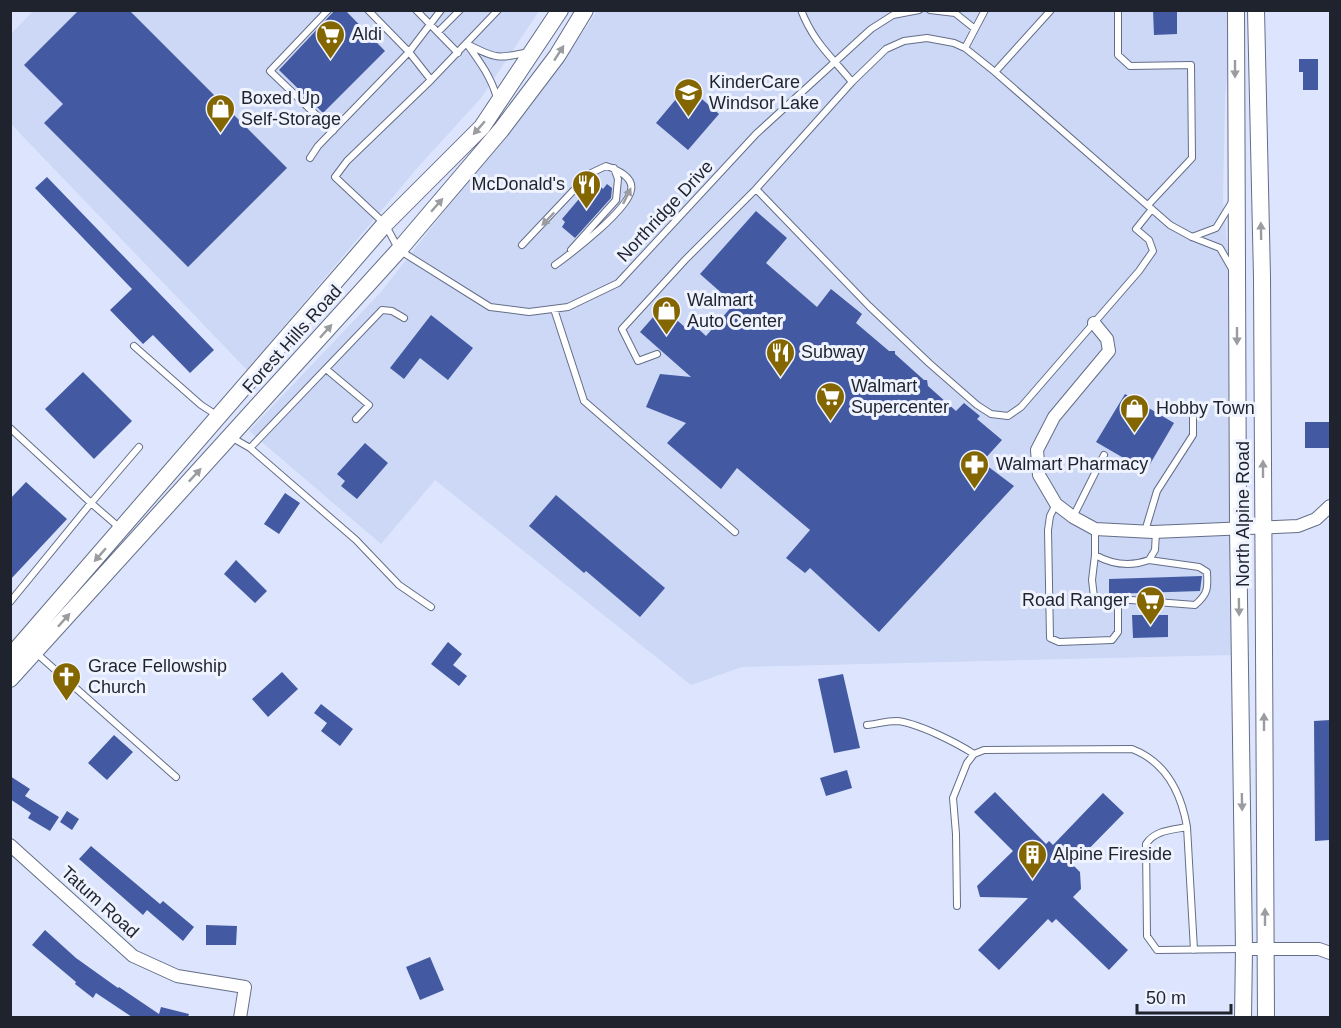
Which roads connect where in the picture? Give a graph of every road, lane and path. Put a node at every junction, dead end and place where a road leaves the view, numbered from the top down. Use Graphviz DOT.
graph roads {
  1 [pos="328,10"];
  2 [pos="368,10"];
  3 [pos="416,10"];
  4 [pos="441,10"];
  5 [pos="460,10"];
  6 [pos="498,10"];
  7 [pos="560,10"];
  8 [pos="585,10"];
  9 [pos="801,10"];
  10 [pos="919,10"];
  11 [pos="930,10"];
  12 [pos="986,10"];
  13 [pos="1051,10"];
  14 [pos="1118,10"];
  15 [pos="1236,10"];
  16 [pos="1256,10"];
  17 [pos="431,25"];
  18 [pos="975,29"];
  19 [pos="438,32"];
  20 [pos="467,44"];
  21 [pos="965,48"];
  22 [pos="532,51"];
  23 [pos="409,52"];
  24 [pos="458,53"];
  25 [pos="836,62"];
  26 [pos="995,72"];
  27 [pos="431,80"];
  28 [pos="852,82"];
  29 [pos="498,103"];
  30 [pos="333,131"];
  31 [pos="310,158"];
  32 [pos="614,168"];
  33 [pos="756,189"];
  34 [pos="1236,195"];
  35 [pos="1150,207"];
  36 [pos="385,224"];
  37 [pos="1192,237"];
  38 [pos="522,245"];
  39 [pos="399,249"];
  40 [pos="1237,277"];
  41 [pos="554,309"];
  42 [pos="404,318"];
  43 [pos="1094,323"];
  44 [pos="134,346"];
  45 [pos="657,354"];
  46 [pos="326,369"];
  47 [pos="218,417"];
  48 [pos="356,418"];
  49 [pos="1193,418"];
  50 [pos="10,428"];
  51 [pos="230,437"];
  52 [pos="139,447"];
  53 [pos="250,448"];
  54 [pos="1104,455"];
  55 [pos="91,503"];
  56 [pos="1056,504"];
  57 [pos="1330,506"];
  58 [pos="1073,517"];
  59 [pos="1238,528"];
  60 [pos="1263,528"];
  61 [pos="122,529"];
  62 [pos="1095,529"];
  63 [pos="735,532"];
  64 [pos="1151,532"];
  65 [pos="1095,555"];
  66 [pos="1149,560"];
  67 [pos="1118,599"];
  68 [pos="10,602"];
  69 [pos="431,607"];
  70 [pos="34,652"];
  71 [pos="10,657"];
  72 [pos="10,679"];
  73 [pos="867,725"];
  74 [pos="974,754"];
  75 [pos="176,777"];
  76 [pos="1187,827"];
  77 [pos="10,844"];
  78 [pos="957,906"];
  79 [pos="1266,948"];
  80 [pos="1244,949"];
  81 [pos="1194,950"];
  82 [pos="1330,953"];
  83 [pos="240,1017"];
  84 [pos="1243,1017"];
  85 [pos="1266,1017"];
  1 -- 30 [label="lane"];
  2 -- 23 [label="lane"];
  3 -- 17 [label="lane"];
  4 -- 17 [label="lane"];
  5 -- 19 [label="lane"];
  6 -- 20 [label="lane"];
  7 -- 22 [label="main road, Forest Hills Road"];
  39 -- 8 [label="main road, Forest Hills Road, one-way"];
  9 -- 25 [label="lane"];
  10 -- 25 [label="lane, Northridge Drive"];
  11 -- 18 [label="lane"];
  12 -- 18 [label="lane"];
  13 -- 26 [label="lane"];
  14 -- 35 [label="lane"];
  15 -- 34 [label="main road, North Alpine Road, one-way"];
  60 -- 16 [label="main road, North Alpine Road, one-way"];
  17 -- 19 [label="lane"];
  17 -- 23 [label="lane"];
  18 -- 21 [label="lane"];
  19 -- 24 [label="lane"];
  20 -- 22 [label="lane"];
  20 -- 24 [label="lane"];
  20 -- 29 [label="lane"];
  21 -- 26 [label="lane"];
  21 -- 28 [label="lane"];
  22 -- 29 [label="main road, Forest Hills Road"];
  23 -- 27 [label="lane"];
  23 -- 30 [label="lane"];
  24 -- 27 [label="lane"];
  25 -- 28 [label="lane"];
  25 -- 41 [label="lane, Northridge Drive"];
  26 -- 35 [label="lane"];
  27 -- 36 [label="lane"];
  28 -- 33 [label="lane"];
  29 -- 36 [label="main road, Forest Hills Road, one-way"];
  30 -- 31 [label="lane"];
  32 -- 32 [label="lane, one-way"];
  32 -- 38 [label="lane, one-way"];
  33 -- 43 [label="lane"];
  33 -- 45 [label="lane"];
  34 -- 37 [label="lane"];
  34 -- 40 [label="main road, North Alpine Road"];
  35 -- 37 [label="lane"];
  35 -- 43 [label="lane"];
  36 -- 39 [label="lane"];
  36 -- 47 [label="main road, Forest Hills Road"];
  37 -- 40 [label="lane"];
  39 -- 41 [label="lane, Northridge Drive"];
  51 -- 39 [label="main road, Forest Hills Road, one-way"];
  40 -- 59 [label="main road, North Alpine Road, one-way"];
  41 -- 63 [label="lane"];
  42 -- 46 [label="lane"];
  43 -- 56 [label="street"];
  44 -- 47 [label="lane"];
  46 -- 48 [label="lane"];
  46 -- 53 [label="lane"];
  47 -- 61 [label="main road, Forest Hills Road"];
  49 -- 64 [label="lane"];
  50 -- 55 [label="lane"];
  51 -- 53 [label="lane"];
  70 -- 51 [label="main road, Forest Hills Road, one-way"];
  52 -- 55 [label="lane"];
  53 -- 69 [label="lane"];
  54 -- 58 [label="lane"];
  55 -- 61 [label="lane"];
  55 -- 68 [label="lane"];
  56 -- 58 [label="street"];
  56 -- 67 [label="lane"];
  57 -- 60 [label="street"];
  58 -- 62 [label="street"];
  59 -- 60 [label="street"];
  59 -- 64 [label="street"];
  59 -- 80 [label="main road, North Alpine Road, one-way"];
  79 -- 60 [label="main road, North Alpine Road, one-way"];
  61 -- 71 [label="main road, Forest Hills Road, one-way"];
  62 -- 64 [label="street"];
  62 -- 65 [label="lane"];
  64 -- 66 [label="lane"];
  65 -- 66 [label="lane"];
  65 -- 67 [label="lane"];
  66 -- 67 [label="lane"];
  70 -- 72 [label="main road, Forest Hills Road"];
  70 -- 75 [label="lane"];
  73 -- 74 [label="lane"];
  74 -- 76 [label="lane"];
  74 -- 78 [label="lane"];
  76 -- 81 [label="lane"];
  76 -- 81 [label="lane"];
  77 -- 83 [label="street, Tatum Road"];
  79 -- 80 [label="street"];
  79 -- 82 [label="street"];
  79 -- 85 [label="main road, North Alpine Road"];
  80 -- 81 [label="lane"];
  80 -- 84 [label="main road, North Alpine Road"];
}
